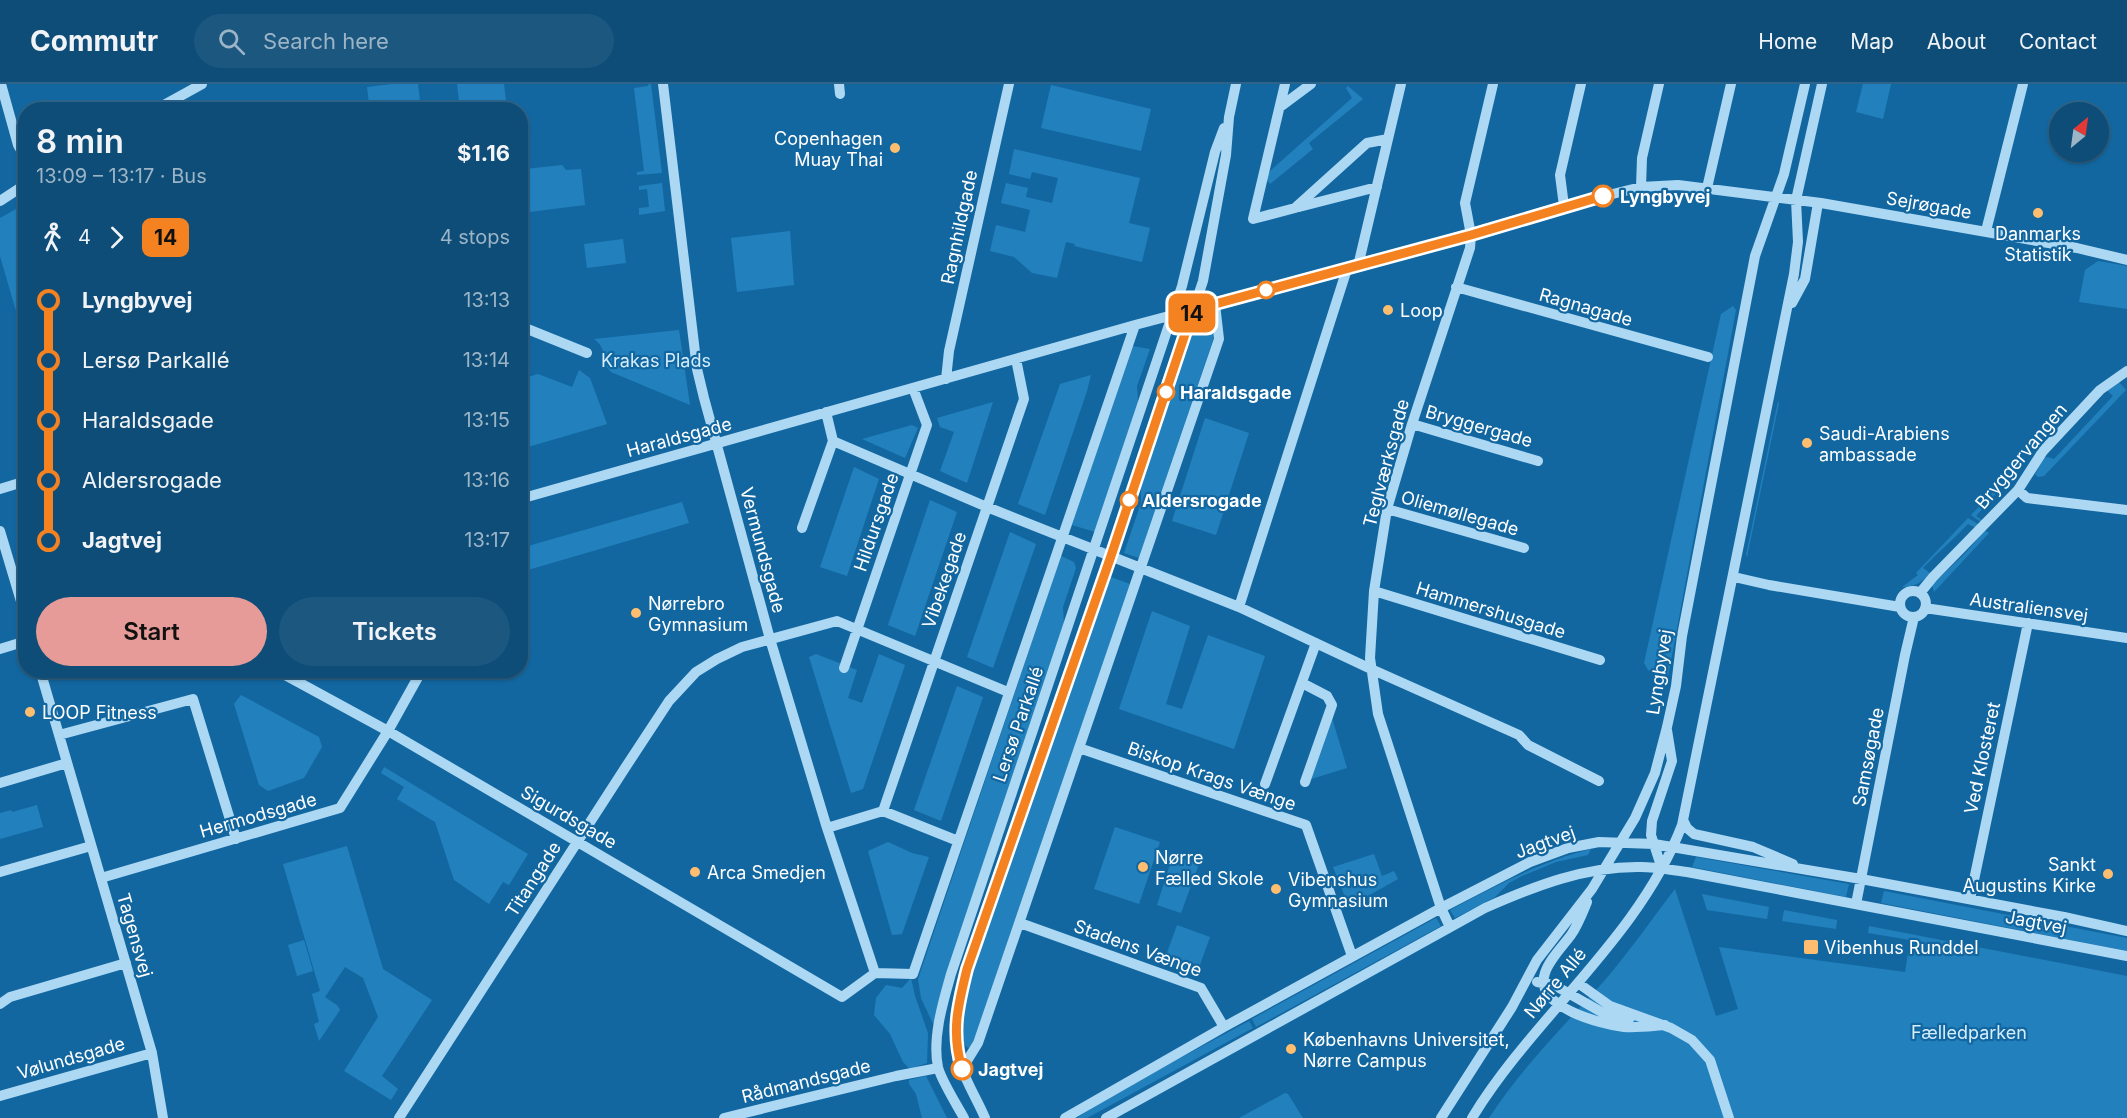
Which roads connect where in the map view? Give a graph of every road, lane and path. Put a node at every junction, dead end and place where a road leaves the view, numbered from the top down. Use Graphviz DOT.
graph roads {
  1 [pos="1,84"];
  2 [pos="202,84"];
  3 [pos="663,84"];
  4 [pos="1009,84"];
  5 [pos="1236,84"];
  6 [pos="1285,84"];
  7 [pos="1311,84"];
  8 [pos="1401,84"];
  9 [pos="1493,84"];
  10 [pos="1581,84"];
  11 [pos="1659,84"];
  12 [pos="1731,84"];
  13 [pos="1805,84"];
  14 [pos="1822,84"];
  15 [pos="2023,84"];
  16 [pos="169,102"];
  17 [pos="1280,107"];
  18 [pos="1228,117"];
  19 [pos="1388,139"];
  20 [pos="18,145"];
  21 [pos="1377,187"];
  22 [pos="1641,187"];
  23 [pos="1707,188"];
  24 [pos="18,189"];
  25 [pos="1776,196"];
  26 [pos="1796,200"];
  27 [pos="0,201"];
  28 [pos="1818,203"];
  29 [pos="1564,206"];
  30 [pos="1295,208"];
  31 [pos="1986,231"];
  32 [pos="1471,235"];
  33 [pos="2077,248"];
  34 [pos="2127,254"];
  35 [pos="2127,260"];
  36 [pos="1353,267"];
  37 [pos="1456,288"];
  38 [pos="1215,304"];
  39 [pos="1787,309"];
  40 [pos="1193,310"];
  41 [pos="1172,315"];
  42 [pos="1135,325"];
  43 [pos="528,329"];
  44 [pos="587,353"];
  45 [pos="1708,357"];
  46 [pos="1016,359"];
  47 [pos="2127,371"];
  48 [pos="946,378"];
  49 [pos="913,388"];
  50 [pos="826,412"];
  51 [pos="1412,424"];
  52 [pos="833,441"];
  53 [pos="717,444"];
  54 [pos="1538,461"];
  55 [pos="909,473"];
  56 [pos="18,483"];
  57 [pos="0,489"];
  58 [pos="2018,490"];
  59 [pos="528,497"];
  60 [pos="987,507"];
  61 [pos="1387,509"];
  62 [pos="2127,510"];
  63 [pos="802,528"];
  64 [pos="0,531"];
  65 [pos="1062,537"];
  66 [pos="1524,548"];
  67 [pos="1094,550"];
  68 [pos="1111,556"];
  69 [pos="1142,568"];
  70 [pos="1734,578"];
  71 [pos="18,591"];
  72 [pos="1374,591"];
  73 [pos="1920,593"];
  74 [pos="1900,607"];
  75 [pos="1239,608"];
  76 [pos="1925,608"];
  77 [pos="1914,617"];
  78 [pos="2028,623"];
  79 [pos="857,629"];
  80 [pos="2127,638"];
  81 [pos="770,639"];
  82 [pos="18,643"];
  83 [pos="1316,643"];
  84 [pos="0,649"];
  85 [pos="934,660"];
  86 [pos="1600,660"];
  87 [pos="844,668"];
  88 [pos="1371,669"];
  89 [pos="42,678"];
  90 [pos="291,678"];
  91 [pos="418,678"];
  92 [pos="1302,683"];
  93 [pos="1008,692"];
  94 [pos="1667,727"];
  95 [pos="388,731"];
  96 [pos="59,735"];
  97 [pos="1079,748"];
  98 [pos="68,763"];
  99 [pos="1599,781"];
  100 [pos="1305,782"];
  101 [pos="0,783"];
  102 [pos="1265,784"];
  103 [pos="883,811"];
  104 [pos="1683,820"];
  105 [pos="827,828"];
  106 [pos="236,839"];
  107 [pos="578,841"];
  108 [pos="958,841"];
  109 [pos="1623,842"];
  110 [pos="1654,844"];
  111 [pos="91,846"];
  112 [pos="1673,847"];
  113 [pos="1605,869"];
  114 [pos="1662,869"];
  115 [pos="1807,870"];
  116 [pos="0,872"];
  117 [pos="101,878"];
  118 [pos="1861,879"];
  119 [pos="1592,890"];
  120 [pos="1970,899"];
  121 [pos="1856,904"];
  122 [pos="1441,908"];
  123 [pos="1020,923"];
  124 [pos="1450,927"];
  125 [pos="2127,931"];
  126 [pos="1352,956"];
  127 [pos="2127,956"];
  128 [pos="126,963"];
  129 [pos="875,973"];
  130 [pos="1543,982"];
  131 [pos="1578,983"];
  132 [pos="1525,984"];
  133 [pos="1569,993"];
  134 [pos="0,1004"];
  135 [pos="1560,1005"];
  136 [pos="1642,1018"];
  137 [pos="1665,1025"];
  138 [pos="1224,1027"];
  139 [pos="152,1053"];
  140 [pos="938,1068"];
  141 [pos="962,1069"];
  142 [pos="0,1096"];
  143 [pos="163,1118"];
  144 [pos="399,1118"];
  145 [pos="724,1118"];
  146 [pos="964,1118"];
  147 [pos="985,1118"];
  148 [pos="1065,1118"];
  149 [pos="1106,1118"];
  150 [pos="1441,1118"];
  151 [pos="1472,1118"];
  152 [pos="1729,1118"];
  1 -- 20 [label="street"];
  2 -- 16 [label="street"];
  3 -- 53 [label="street, Vermundsgade"];
  4 -- 48 [label="street, Ragnhildgade"];
  5 -- 18 [label="street, Lersø Parkallé"];
  6 -- 17 [label="street"];
  7 -- 17 [label="street"];
  8 -- 19 [label="street"];
  9 -- 32 [label="street"];
  10 -- 29 [label="street"];
  11 -- 22 [label="street"];
  12 -- 23 [label="street"];
  13 -- 25 [label="street, Lyngbyvej"];
  14 -- 26 [label="street"];
  15 -- 31 [label="street"];
  17 -- 30 [label="street"];
  18 -- 40 [label="street, Lersø Parkallé"];
  18 -- 41 [label="street, Lersø Parkallé"];
  19 -- 21 [label="street"];
  19 -- 30 [label="street"];
  21 -- 30 [label="street"];
  21 -- 36 [label="street"];
  22 -- 23 [label="street, Haraldsgade"];
  22 -- 29 [label="street, Haraldsgade"];
  23 -- 25 [label="street, Haraldsgade"];
  24 -- 27 [label="street"];
  25 -- 26 [label="street, Sejrøgade"];
  25 -- 94 [label="street, Lyngbyvej"];
  26 -- 28 [label="street, Sejrøgade"];
  26 -- 39 [label="street"];
  28 -- 31 [label="street, Sejrøgade"];
  28 -- 39 [label="street"];
  29 -- 32 [label="street, Haraldsgade"];
  31 -- 33 [label="street, Sejrøgade"];
  32 -- 36 [label="street, Haraldsgade"];
  32 -- 37 [label="street"];
  33 -- 34 [label="street, Sejrøgade"];
  33 -- 35 [label="street, Sejrøgade"];
  36 -- 38 [label="street, Haraldsgade"];
  36 -- 75 [label="street"];
  37 -- 45 [label="street, Ragnagade"];
  37 -- 51 [label="street, Teglværksgade"];
  38 -- 40 [label="street, Haraldsgade"];
  38 -- 69 [label="street"];
  39 -- 70 [label="street"];
  40 -- 41 [label="street, Haraldsgade"];
  40 -- 68 [label="street, Lersø Parkallé"];
  41 -- 42 [label="street, Haraldsgade"];
  41 -- 67 [label="street, Lersø Parkallé"];
  42 -- 46 [label="street, Haraldsgade"];
  42 -- 65 [label="street, Lersø Parkallé"];
  43 -- 44 [label="street"];
  46 -- 48 [label="street, Haraldsgade"];
  46 -- 60 [label="street, Vibekegade"];
  47 -- 58 [label="street, Bryggervangen"];
  48 -- 49 [label="street, Haraldsgade"];
  49 -- 50 [label="street, Haraldsgade"];
  49 -- 55 [label="street, Hildursgade"];
  50 -- 52 [label="street"];
  50 -- 53 [label="street, Haraldsgade"];
  51 -- 54 [label="street, Bryggergade"];
  51 -- 61 [label="street, Teglværksgade"];
  52 -- 55 [label="street"];
  52 -- 63 [label="street"];
  53 -- 59 [label="street, Haraldsgade"];
  53 -- 81 [label="street, Vermundsgade"];
  55 -- 60 [label="street"];
  55 -- 79 [label="street, Hildursgade"];
  56 -- 57 [label="street"];
  58 -- 62 [label="street"];
  58 -- 73 [label="street, Bryggervangen"];
  60 -- 65 [label="street"];
  60 -- 85 [label="street, Vibekegade"];
  61 -- 66 [label="street, Oliemøllegade"];
  61 -- 72 [label="street, Teglværksgade"];
  64 -- 71 [label="street"];
  65 -- 67 [label="street"];
  65 -- 93 [label="street, Lersø Parkallé"];
  67 -- 68 [label="street"];
  67 -- 140 [label="street, Lersø Parkallé"];
  68 -- 69 [label="street"];
  68 -- 141 [label="street, Lersø Parkallé"];
  69 -- 75 [label="street"];
  69 -- 97 [label="street"];
  70 -- 74 [label="street"];
  70 -- 104 [label="street"];
  72 -- 86 [label="street, Hammershusgade"];
  72 -- 88 [label="street, Teglværksgade"];
  73 -- 74 [label="street"];
  73 -- 76 [label="street"];
  74 -- 77 [label="street"];
  75 -- 83 [label="street"];
  76 -- 77 [label="street"];
  76 -- 78 [label="street, Australiensvej"];
  77 -- 118 [label="street, Samsøgade"];
  78 -- 80 [label="street, Australiensvej"];
  78 -- 120 [label="street, Ved Klosteret"];
  79 -- 81 [label="street, Titangade"];
  79 -- 85 [label="street, Titangade"];
  79 -- 87 [label="street, Hildursgade"];
  81 -- 105 [label="street, Vermundsgade"];
  81 -- 107 [label="street, Titangade"];
  82 -- 84 [label="street"];
  83 -- 88 [label="street"];
  83 -- 92 [label="street"];
  85 -- 93 [label="street, Titangade"];
  85 -- 103 [label="street, Vibekegade"];
  88 -- 99 [label="street"];
  88 -- 122 [label="street, Teglværksgade"];
  89 -- 96 [label="street, Tagensvej"];
  90 -- 95 [label="street, Sigurdsgade"];
  91 -- 95 [label="street, Hermodsgade"];
  92 -- 100 [label="street"];
  92 -- 102 [label="street"];
  93 -- 108 [label="street, Lersø Parkallé"];
  94 -- 109 [label="street, Lyngbyvej"];
  94 -- 110 [label="street"];
  95 -- 106 [label="street, Hermodsgade"];
  95 -- 107 [label="street, Sigurdsgade"];
  96 -- 98 [label="street, Tagensvej"];
  96 -- 106 [label="street"];
  97 -- 123 [label="street"];
  97 -- 126 [label="street, Biskop Krags Vænge"];
  98 -- 101 [label="street"];
  98 -- 111 [label="street, Tagensvej"];
  103 -- 105 [label="street"];
  103 -- 108 [label="street"];
  104 -- 112 [label="street"];
  104 -- 115 [label="street"];
  105 -- 129 [label="street, Vermundsgade"];
  106 -- 117 [label="street, Hermodsgade"];
  107 -- 129 [label="street, Sigurdsgade"];
  107 -- 144 [label="street, Titangade"];
  108 -- 129 [label="street, Lersø Parkallé"];
  109 -- 110 [label="street, Jagtvej"];
  109 -- 113 [label="street, Lyngbyvej"];
  109 -- 122 [label="street, Jagtvej"];
  110 -- 112 [label="street, Jagtvej"];
  110 -- 114 [label="street"];
  111 -- 116 [label="street"];
  111 -- 117 [label="street, Tagensvej"];
  112 -- 114 [label="street"];
  112 -- 115 [label="street, Jagtvej"];
  113 -- 114 [label="street, Jagtvej"];
  113 -- 119 [label="street, Nørre Allé"];
  113 -- 124 [label="street, Jagtvej"];
  114 -- 121 [label="street, Jagtvej"];
  114 -- 131 [label="street, Nørre Allé"];
  115 -- 118 [label="street, Jagtvej"];
  117 -- 128 [label="street, Tagensvej"];
  118 -- 120 [label="street, Jagtvej"];
  118 -- 121 [label="street, Samsøgade"];
  119 -- 130 [label="street"];
  119 -- 132 [label="street, Nørre Allé"];
  120 -- 125 [label="street, Jagtvej"];
  121 -- 127 [label="street, Jagtvej"];
  122 -- 124 [label="street, Teglværksgade"];
  122 -- 126 [label="street, Jagtvej"];
  123 -- 138 [label="street, Stadens Vænge"];
  123 -- 141 [label="street"];
  124 -- 149 [label="street, Jagtvej"];
  126 -- 138 [label="street, Jagtvej"];
  128 -- 134 [label="street"];
  128 -- 139 [label="street, Tagensvej"];
  130 -- 132 [label="street"];
  130 -- 133 [label="street"];
  130 -- 135 [label="street"];
  131 -- 133 [label="street, Nørre Allé"];
  131 -- 136 [label="street"];
  132 -- 150 [label="street, Nørre Allé"];
  133 -- 135 [label="street, Nørre Allé"];
  133 -- 136 [label="street"];
  135 -- 137 [label="street"];
  135 -- 151 [label="street, Nørre Allé"];
  136 -- 137 [label="street"];
  137 -- 152 [label="street"];
  138 -- 148 [label="street, Jagtvej"];
  139 -- 142 [label="street, Vølundsgade"];
  139 -- 143 [label="street, Tagensvej"];
  140 -- 145 [label="street, Rådmandsgade"];
  140 -- 146 [label="street, Lersø Parkallé"];
  141 -- 147 [label="street, Lersø Parkallé"];
}
